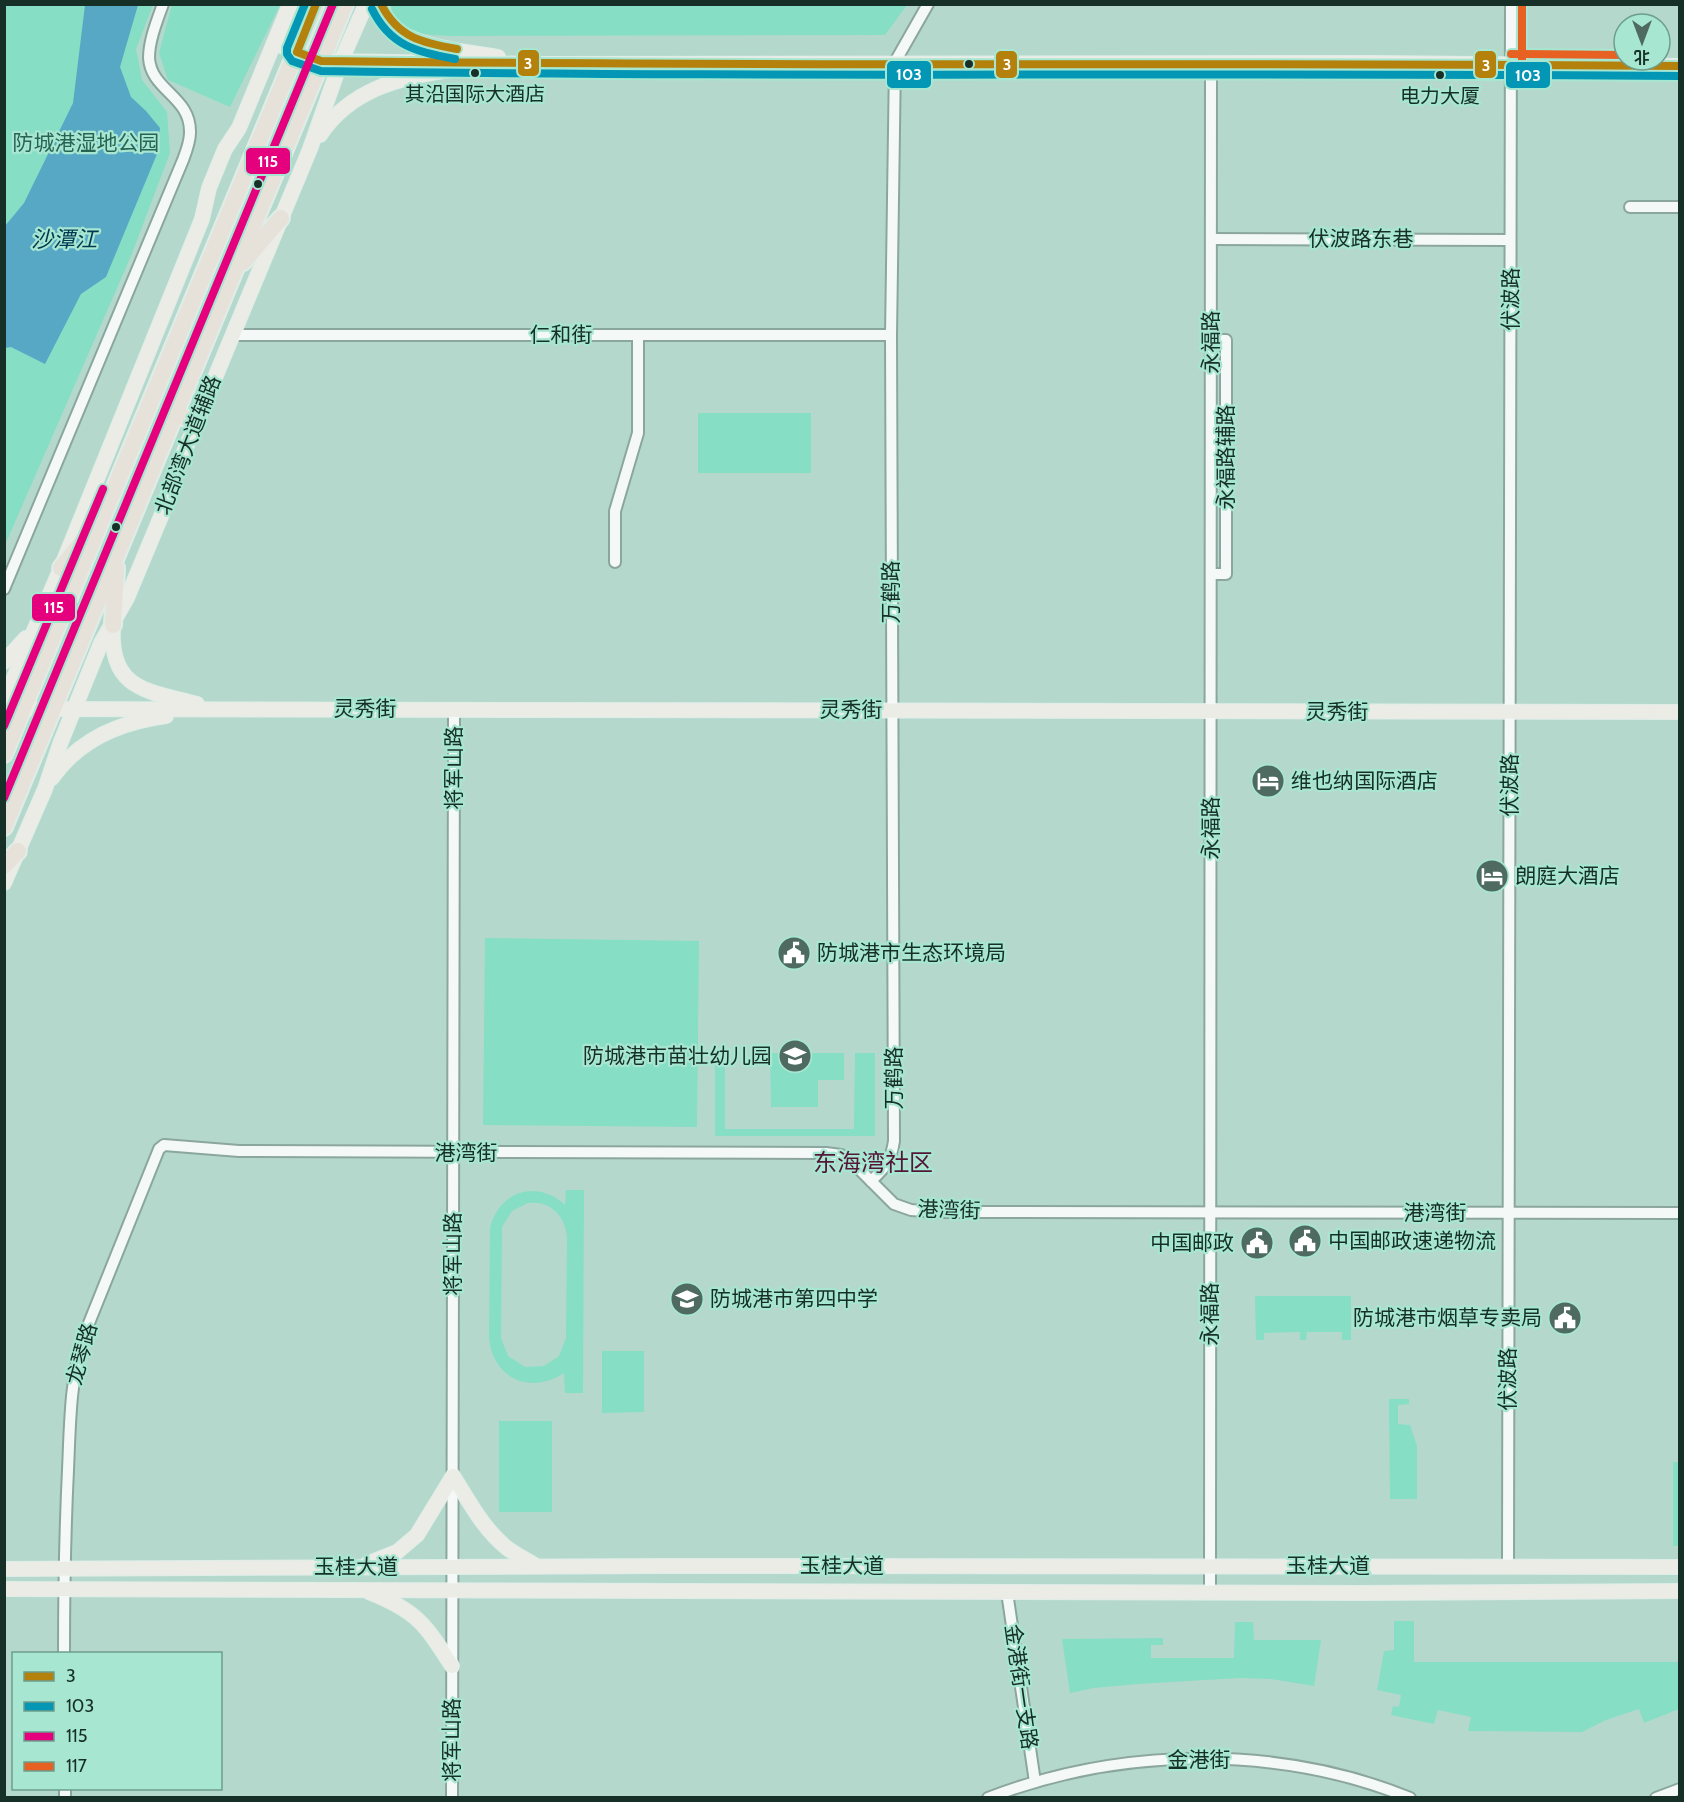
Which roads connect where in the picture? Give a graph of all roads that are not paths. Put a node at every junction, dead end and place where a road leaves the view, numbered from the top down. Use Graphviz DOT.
graph roads {
  1 [pos="163,4"];
  2 [pos="290,4"];
  3 [pos="316,4"];
  4 [pos="345,4"];
  5 [pos="366,4"];
  6 [pos="381,4"];
  7 [pos="928,4"];
  8 [pos="1511,4"];
  9 [pos="274,43"];
  10 [pos="297,52"];
  11 [pos="321,61"];
  12 [pos="341,61"];
  13 [pos="895,62"];
  14 [pos="494,63"];
  15 [pos="1211,63"];
  16 [pos="535,64"];
  17 [pos="1511,64"];
  18 [pos="1680,66"];
  19 [pos="310,149"];
  20 [pos="1630,207"];
  21 [pos="1680,207"];
  22 [pos="282,218"];
  23 [pos="1211,239"];
  24 [pos="1510,240"];
  25 [pos="234,272"];
  26 [pos="232,335"];
  27 [pos="638,335"];
  28 [pos="891,335"];
  29 [pos="1211,340"];
  30 [pos="175,414"];
  31 [pos="196,422"];
  32 [pos="104,515"];
  33 [pos="117,555"];
  34 [pos="615,562"];
  35 [pos="61,568"];
  36 [pos="1211,574"];
  37 [pos="4,589"];
  38 [pos="41,616"];
  39 [pos="113,625"];
  40 [pos="4,662"];
  41 [pos="4,701"];
  42 [pos="4,709"];
  43 [pos="23,709"];
  44 [pos="53,709"];
  45 [pos="74,709"];
  46 [pos="218,709"];
  47 [pos="454,710"];
  48 [pos="892,711"];
  49 [pos="1211,711"];
  50 [pos="1511,712"];
  51 [pos="1680,712"];
  52 [pos="4,754"];
  53 [pos="45,789"];
  54 [pos="4,827"];
  55 [pos="18,851"];
  56 [pos="4,866"];
  57 [pos="4,883"];
  58 [pos="239,1152"];
  59 [pos="453,1154"];
  60 [pos="871,1180"];
  61 [pos="1210,1212"];
  62 [pos="1508,1214"];
  63 [pos="1680,1214"];
  64 [pos="453,1476"];
  65 [pos="536,1566"];
  66 [pos="1210,1566"];
  67 [pos="1508,1566"];
  68 [pos="360,1567"];
  69 [pos="453,1567"];
  70 [pos="1680,1567"];
  71 [pos="4,1569"];
  72 [pos="64,1569"];
  73 [pos="4,1589"];
  74 [pos="64,1589"];
  75 [pos="361,1589"];
  76 [pos="453,1590"];
  77 [pos="1680,1591"];
  78 [pos="1007,1592"];
  79 [pos="1210,1592"];
  80 [pos="64,1652"];
  81 [pos="452,1666"];
  82 [pos="1035,1782"];
  83 [pos="1680,1789"];
  84 [pos="452,1797"];
  85 [pos="988,1797"];
  86 [pos="1410,1797"];
  87 [pos="1656,1797"];
  1 -- 37 [label="street"];
  2 -- 9 [label="main road"];
  3 -- 10 [label="highway"];
  4 -- 11 [label="highway"];
  5 -- 12 [label="main road, 北部湾大道辅路"];
  6 -- 16 [label="main road"];
  7 -- 13 [label="street, 万鹤路"];
  8 -- 17 [label="street, 伏波路"];
  9 -- 10 [label="main road"];
  9 -- 35 [label="main road"];
  10 -- 11 [label="main road"];
  10 -- 32 [label="highway"];
  11 -- 12 [label="main road"];
  11 -- 25 [label="highway"];
  12 -- 14 [label="main road"];
  12 -- 19 [label="main road, 北部湾大道辅路"];
  13 -- 15 [label="main road"];
  13 -- 16 [label="main road"];
  13 -- 28 [label="street, 万鹤路"];
  14 -- 16 [label="main road"];
  14 -- 19 [label="main road"];
  15 -- 17 [label="main road"];
  15 -- 23 [label="street, 永福路"];
  17 -- 18 [label="main road"];
  17 -- 24 [label="street, 伏波路"];
  19 -- 22 [label="main road, 北部湾大道辅路"];
  20 -- 21 [label="street"];
  22 -- 25 [label="highway"];
  22 -- 26 [label="main road, 北部湾大道辅路"];
  23 -- 24 [label="street, 伏波路东巷"];
  23 -- 29 [label="street, 永福路"];
  24 -- 50 [label="street, 伏波路"];
  25 -- 30 [label="highway"];
  26 -- 27 [label="street, 仁和街"];
  26 -- 31 [label="main road, 北部湾大道辅路"];
  27 -- 28 [label="street, 仁和街"];
  27 -- 34 [label="street"];
  28 -- 48 [label="street, 万鹤路"];
  29 -- 36 [label="street, 永福路辅路"];
  30 -- 31 [label="highway"];
  30 -- 33 [label="highway"];
  31 -- 39 [label="main road, 北部湾大道辅路"];
  32 -- 35 [label="highway"];
  32 -- 43 [label="highway"];
  33 -- 39 [label="highway"];
  33 -- 44 [label="highway"];
  35 -- 38 [label="main road"];
  36 -- 49 [label="street, 永福路"];
  38 -- 40 [label="main road"];
  38 -- 41 [label="main road"];
  39 -- 45 [label="main road, 北部湾大道辅路"];
  39 -- 46 [label="main road"];
  42 -- 43 [label="street"];
  43 -- 44 [label="main road, 灵秀街"];
  43 -- 52 [label="highway"];
  44 -- 45 [label="main road, 灵秀街"];
  44 -- 54 [label="highway"];
  45 -- 46 [label="main road, 灵秀街"];
  45 -- 53 [label="main road, 北部湾大道辅路"];
  46 -- 47 [label="main road, 灵秀街"];
  46 -- 53 [label="main road"];
  47 -- 48 [label="main road, 灵秀街"];
  47 -- 59 [label="street, 将军山路"];
  48 -- 49 [label="main road, 灵秀街"];
  48 -- 60 [label="street, 万鹤路"];
  49 -- 50 [label="main road, 灵秀街"];
  49 -- 61 [label="street, 永福路"];
  50 -- 51 [label="main road, 灵秀街"];
  50 -- 62 [label="street, 伏波路"];
  53 -- 55 [label="main road, 北部湾大道辅路"];
  55 -- 56 [label="highway"];
  55 -- 57 [label="main road, 北部湾大道辅路"];
  58 -- 59 [label="street, 港湾街"];
  58 -- 72 [label="street, 龙琴路"];
  59 -- 60 [label="street, 港湾街"];
  59 -- 64 [label="street, 将军山路"];
  60 -- 61 [label="street, 港湾街"];
  61 -- 62 [label="street, 港湾街"];
  61 -- 66 [label="street, 永福路"];
  62 -- 63 [label="street, 港湾街"];
  62 -- 67 [label="street, 伏波路"];
  64 -- 65 [label="main road"];
  64 -- 68 [label="main road"];
  64 -- 69 [label="street, 将军山路"];
  65 -- 66 [label="main road, 玉桂大道"];
  65 -- 69 [label="main road, 玉桂大道"];
  66 -- 67 [label="main road, 玉桂大道"];
  66 -- 79 [label="street, 永福路"];
  67 -- 70 [label="main road, 玉桂大道"];
  68 -- 69 [label="main road, 玉桂大道"];
  68 -- 72 [label="main road, 玉桂大道"];
  69 -- 76 [label="street, 将军山路"];
  71 -- 72 [label="main road, 玉桂大道"];
  72 -- 74 [label="street, 龙琴路"];
  73 -- 74 [label="main road, 玉桂大道"];
  74 -- 75 [label="main road, 玉桂大道"];
  74 -- 80 [label="street, 龙琴路"];
  75 -- 76 [label="main road, 玉桂大道"];
  75 -- 81 [label="main road"];
  76 -- 78 [label="main road, 玉桂大道"];
  76 -- 81 [label="street, 将军山路"];
  77 -- 79 [label="main road, 玉桂大道"];
  78 -- 79 [label="main road, 玉桂大道"];
  78 -- 82 [label="street, 金港街一支路"];
  81 -- 84 [label="street, 将军山路"];
  82 -- 85 [label="street, 金港街"];
  82 -- 86 [label="street, 金港街"];
  83 -- 87 [label="street"];
}
